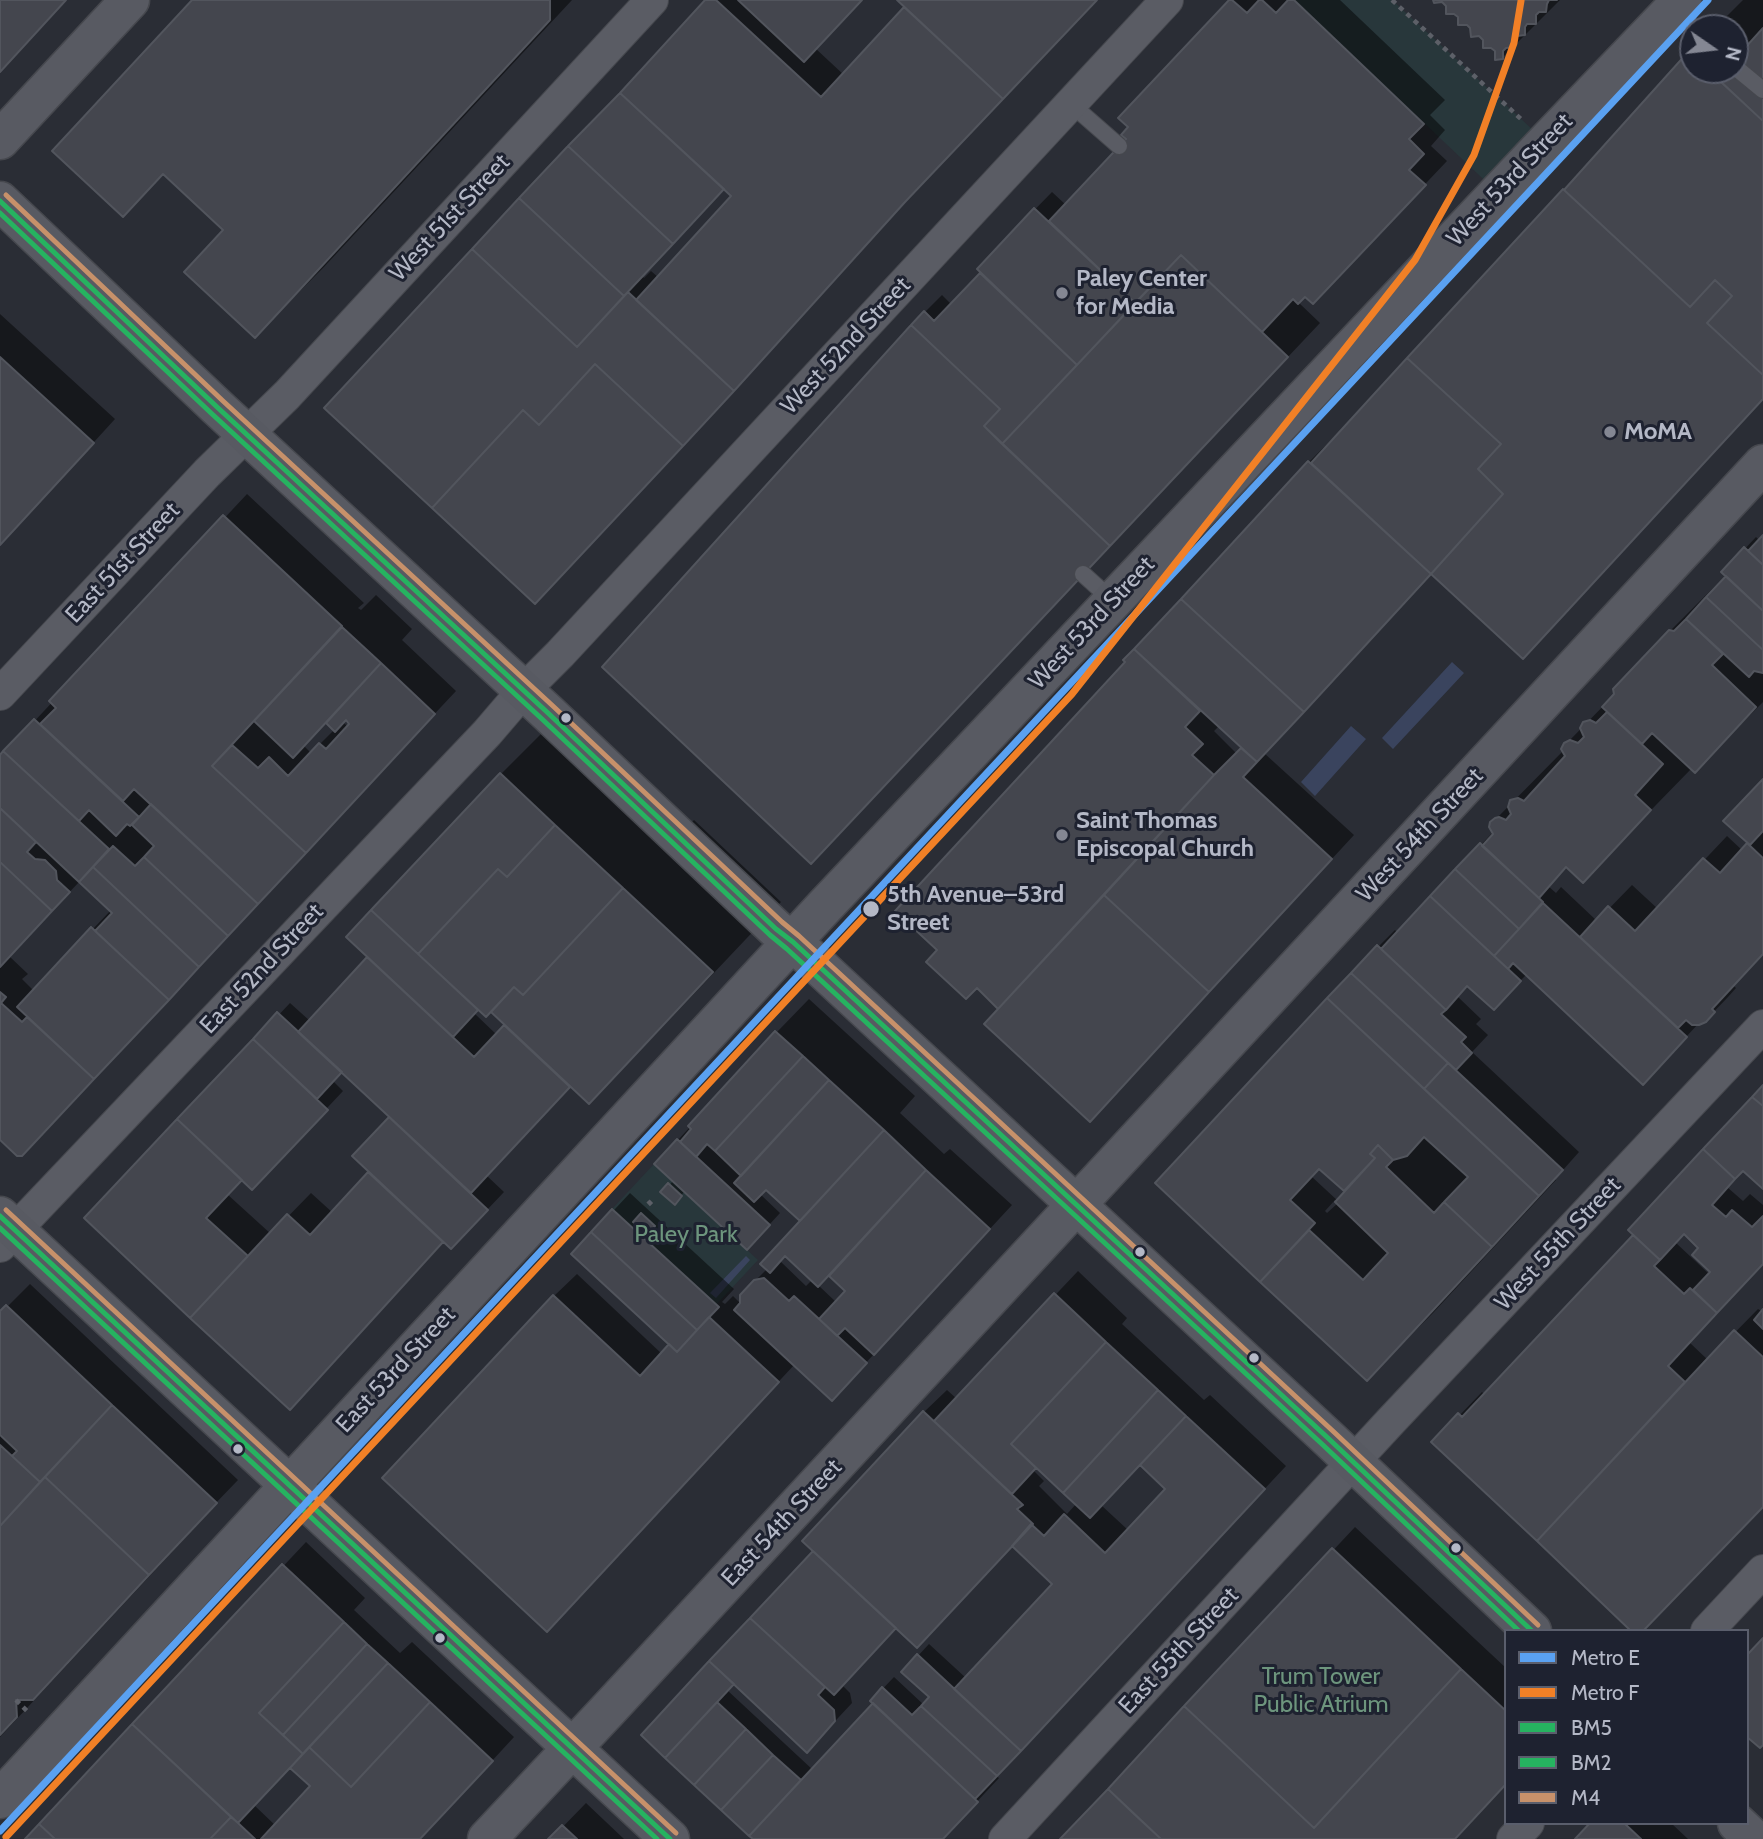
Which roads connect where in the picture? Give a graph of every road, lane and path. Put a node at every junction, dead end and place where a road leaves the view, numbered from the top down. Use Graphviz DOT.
graph roads {
  1 [pos="130,0"];
  2 [pos="1167,0"];
  3 [pos="1392,0"];
  4 [pos="643,3"];
  5 [pos="1683,12"];
  6 [pos="1749,78"];
  7 [pos="1763,90"];
  8 [pos="1072,104"];
  9 [pos="0,140"];
  10 [pos="1545,142"];
  11 [pos="1119,146"];
  12 [pos="0,201"];
  13 [pos="247,435"];
  14 [pos="1763,464"];
  15 [pos="1083,575"];
  16 [pos="1113,601"];
  17 [pos="523,691"];
  18 [pos="0,694"];
  19 [pos="793,942"];
  20 [pos="1763,1026"];
  21 [pos="648,1201"];
  22 [pos="1076,1205"];
  23 [pos="653,1206"];
  24 [pos="5,1231"];
  25 [pos="1354,1462"];
  26 [pos="289,1485"];
  27 [pos="1763,1571"];
  28 [pos="1530,1629"];
  29 [pos="1709,1629"];
  30 [pos="16,1700"];
  31 [pos="31,1714"];
  32 [pos="571,1749"];
  33 [pos="0,1799"];
  34 [pos="1526,1825"];
  35 [pos="1739,1825"];
  36 [pos="487,1839"];
  37 [pos="670,1839"];
  38 [pos="1005,1839"];
  39 [pos="1513,1839"];
  40 [pos="1754,1839"];
  1 -- 9 [label="main road"];
  2 -- 8 [label="street, West 52nd Street"];
  3 -- 10 [label="path"];
  4 -- 13 [label="street, West 51st Street"];
  5 -- 10 [label="main road, West 53rd Street"];
  6 -- 7 [label="lane"];
  8 -- 11 [label="lane"];
  8 -- 17 [label="street, West 52nd Street"];
  10 -- 16 [label="main road, West 53rd Street"];
  12 -- 13 [label="main road"];
  13 -- 17 [label="main road"];
  13 -- 18 [label="street, East 51st Street"];
  14 -- 22 [label="main road, West 54th Street"];
  15 -- 16 [label="lane"];
  16 -- 19 [label="main road, West 53rd Street"];
  17 -- 19 [label="main road"];
  17 -- 24 [label="street, East 52nd Street"];
  19 -- 22 [label="main road"];
  19 -- 26 [label="main road, East 53rd Street"];
  20 -- 25 [label="street, West 55th Street"];
  21 -- 23 [label="path"];
  22 -- 25 [label="main road"];
  22 -- 32 [label="main road, East 54th Street"];
  24 -- 26 [label="main road"];
  25 -- 28 [label="main road"];
  25 -- 38 [label="street, East 55th Street"];
  26 -- 32 [label="main road"];
  26 -- 33 [label="main road, East 53rd Street"];
  27 -- 29 [label="street"];
  30 -- 31 [label="path"];
  32 -- 36 [label="main road, East 54th Street"];
  32 -- 37 [label="main road"];
  34 -- 39 [label="street"];
  35 -- 40 [label="main road"];
}
